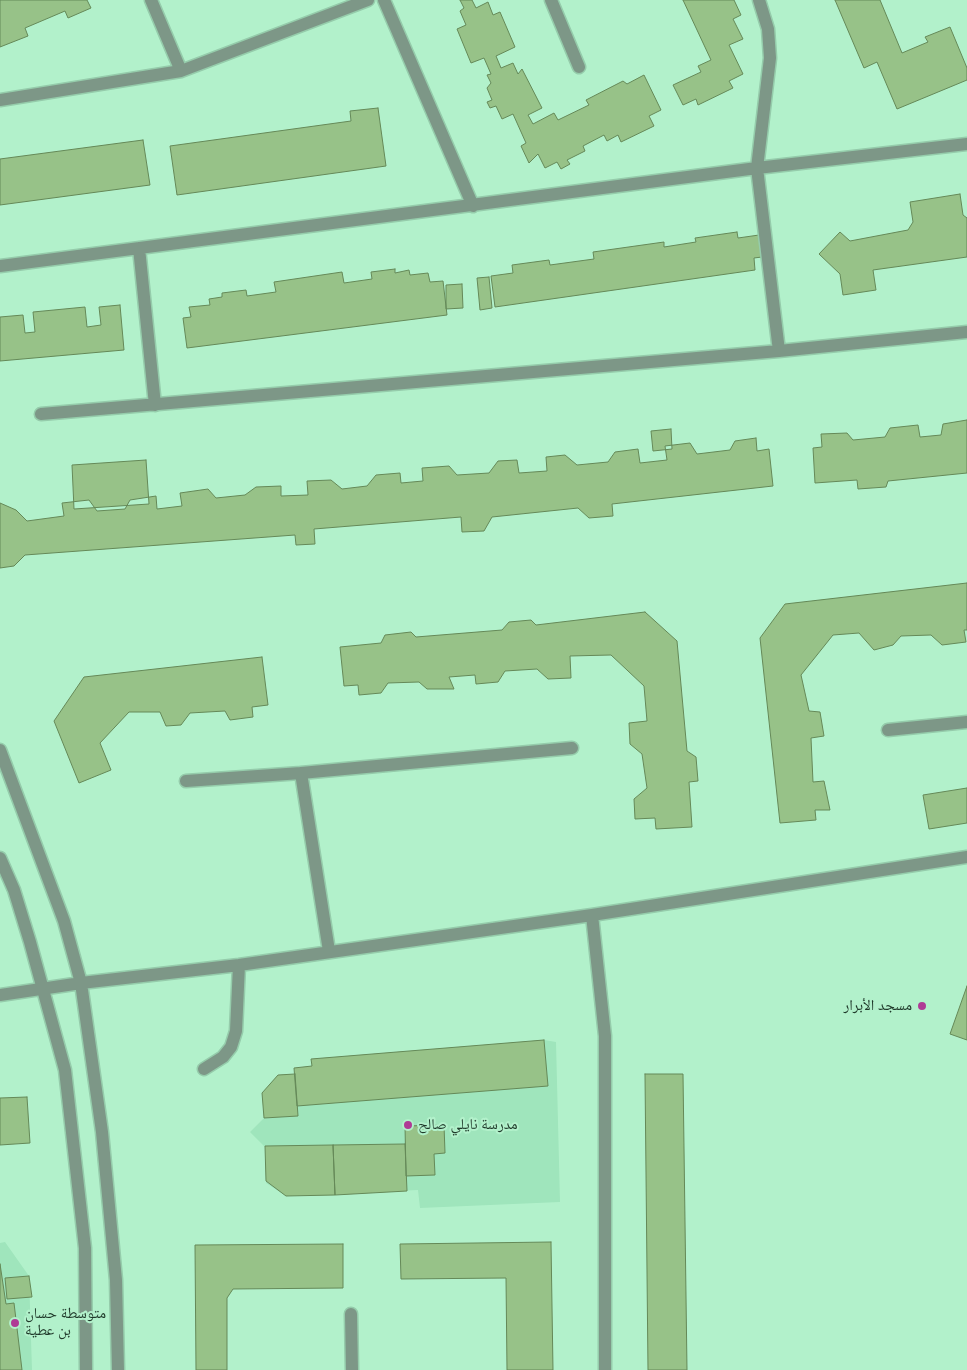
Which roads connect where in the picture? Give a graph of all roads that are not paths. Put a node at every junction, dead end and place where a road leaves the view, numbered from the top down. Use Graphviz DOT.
graph roads {
  1 [pos="151,0"];
  2 [pos="368,0"];
  3 [pos="384,0"];
  4 [pos="551,0"];
  5 [pos="759,0"];
  6 [pos="579,67"];
  7 [pos="181,71"];
  8 [pos="0,100"];
  9 [pos="967,144"];
  10 [pos="757,168"];
  11 [pos="473,206"];
  12 [pos="138,248"];
  13 [pos="0,266"];
  14 [pos="967,332"];
  15 [pos="779,351"];
  16 [pos="155,405"];
  17 [pos="41,414"];
  18 [pos="967,722"];
  19 [pos="888,730"];
  20 [pos="572,748"];
  21 [pos="0,750"];
  22 [pos="301,773"];
  23 [pos="186,781"];
  24 [pos="967,857"];
  25 [pos="0,858"];
  26 [pos="592,915"];
  27 [pos="329,951"];
  28 [pos="239,964"];
  29 [pos="81,983"];
  30 [pos="43,989"];
  31 [pos="0,995"];
  32 [pos="204,1068"];
  33 [pos="352,1314"];
  34 [pos="86,1370"];
  35 [pos="118,1370"];
  36 [pos="352,1370"];
  37 [pos="605,1370"];
  1 -- 7 [label="street"];
  2 -- 7 [label="street"];
  3 -- 11 [label="street"];
  4 -- 6 [label="street"];
  5 -- 10 [label="street"];
  7 -- 8 [label="street"];
  9 -- 10 [label="street"];
  10 -- 11 [label="street"];
  10 -- 15 [label="street"];
  11 -- 12 [label="street"];
  12 -- 13 [label="street"];
  12 -- 16 [label="street"];
  14 -- 15 [label="street"];
  15 -- 16 [label="street"];
  16 -- 17 [label="street"];
  18 -- 19 [label="street"];
  20 -- 22 [label="street"];
  21 -- 29 [label="street"];
  22 -- 23 [label="street"];
  22 -- 27 [label="street"];
  24 -- 26 [label="street"];
  25 -- 30 [label="street"];
  26 -- 27 [label="street"];
  26 -- 37 [label="street"];
  27 -- 28 [label="street"];
  28 -- 29 [label="street"];
  28 -- 32 [label="street"];
  29 -- 30 [label="street"];
  29 -- 35 [label="street"];
  30 -- 31 [label="street"];
  30 -- 34 [label="street"];
  33 -- 36 [label="street"];
}
